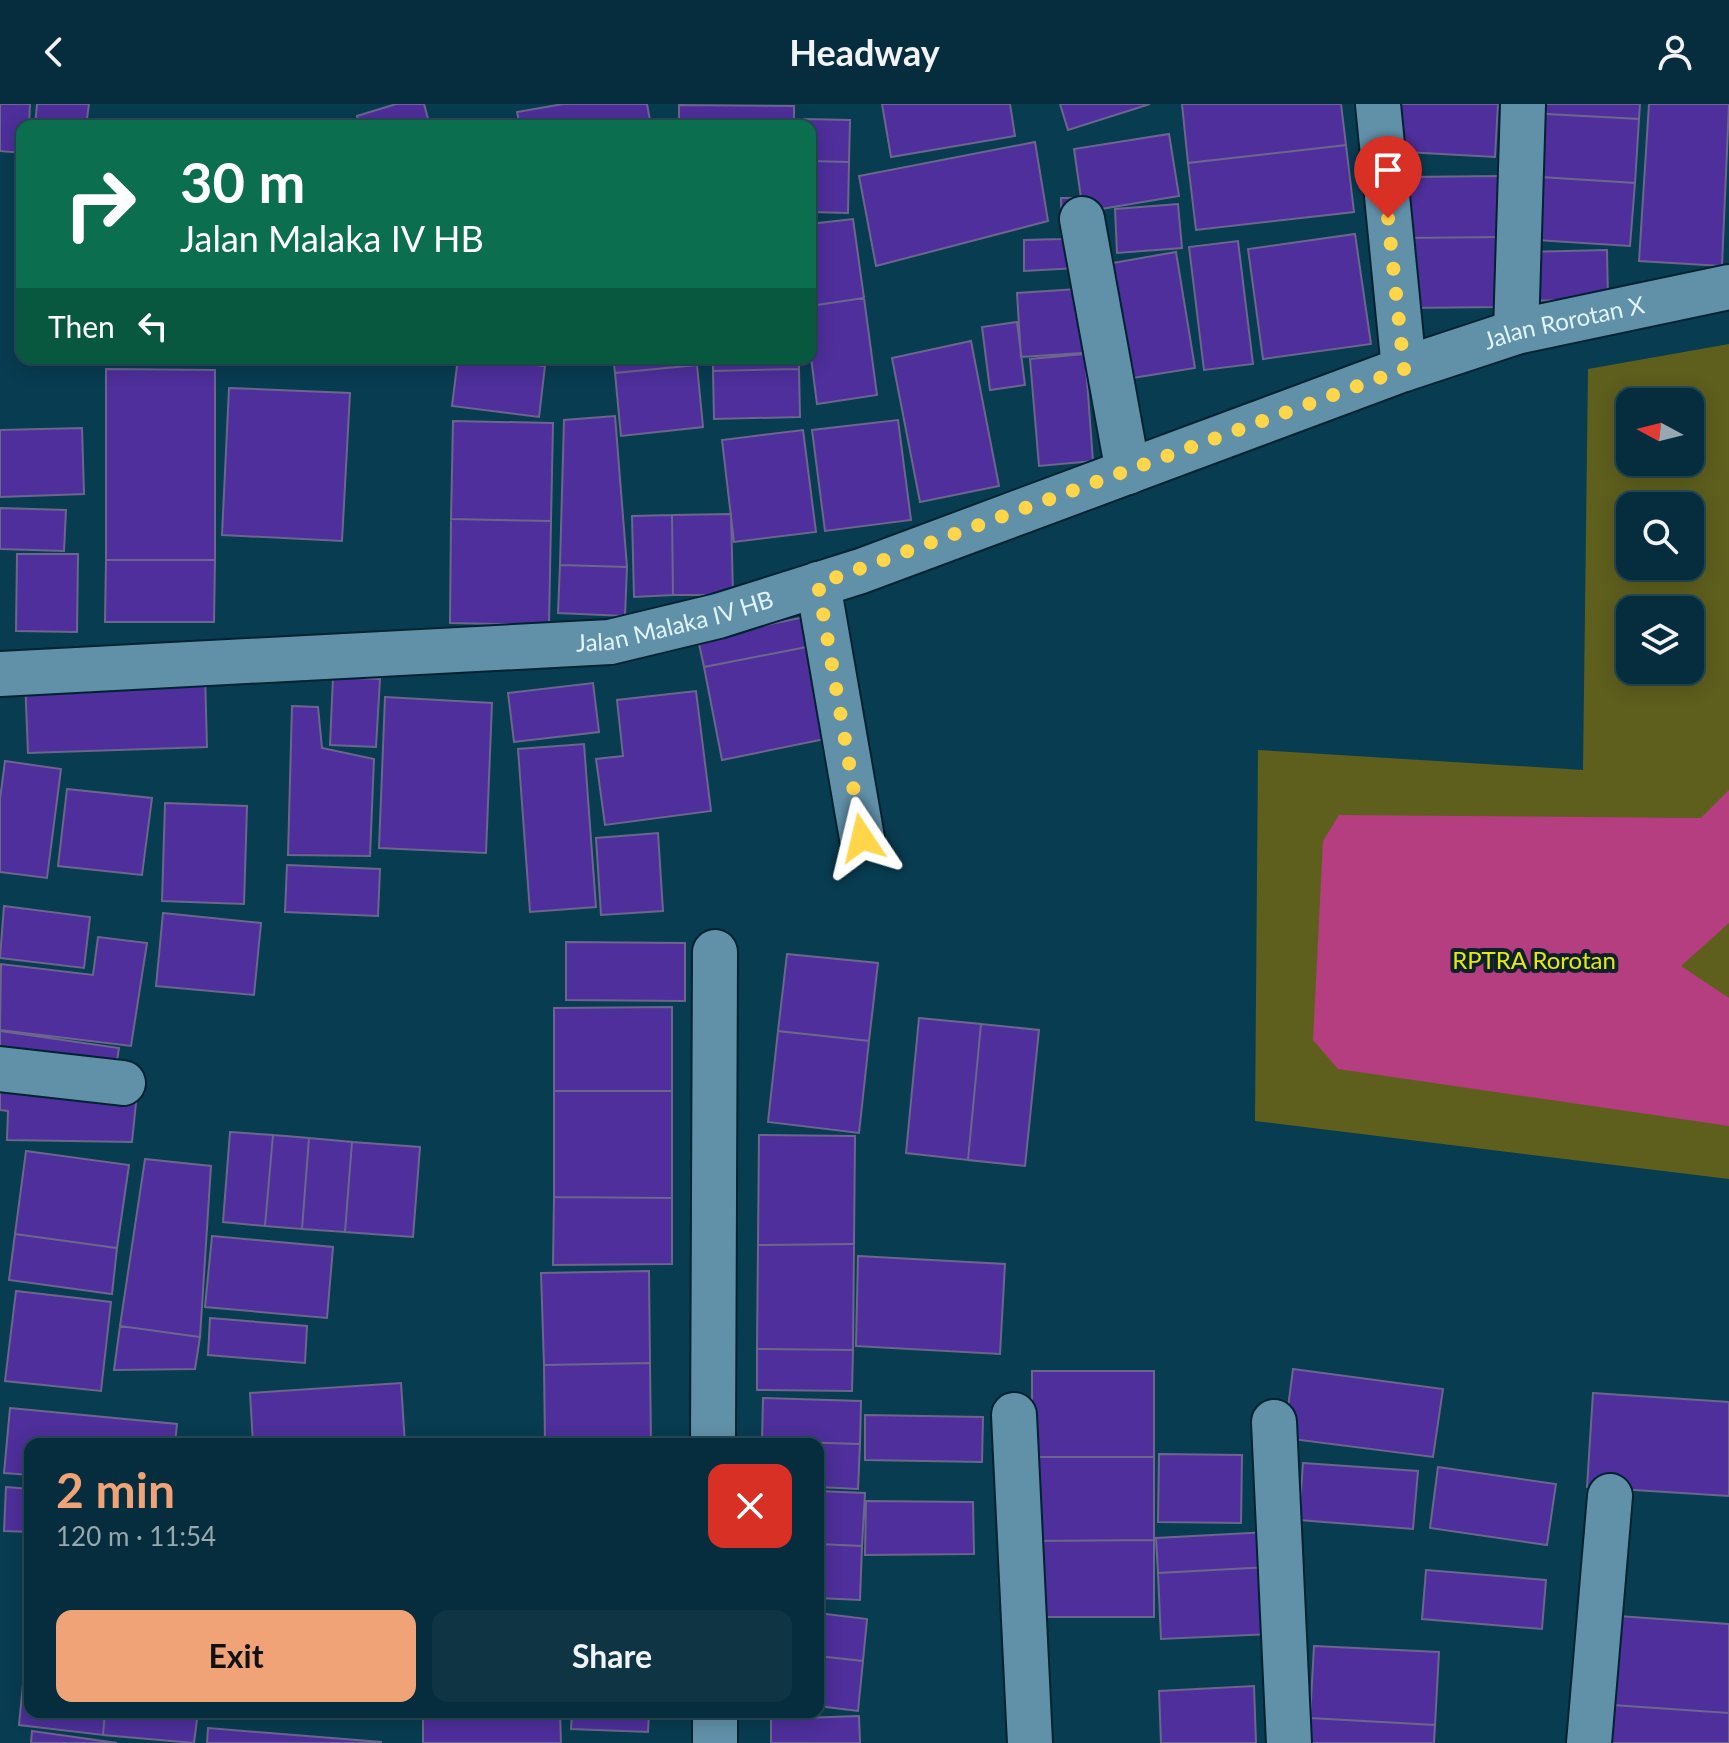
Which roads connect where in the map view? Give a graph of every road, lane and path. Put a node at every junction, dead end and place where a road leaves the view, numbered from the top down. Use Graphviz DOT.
graph roads {
  1 [pos="1378,104"];
  2 [pos="1523,104"];
  3 [pos="1082,219"];
  4 [pos="1729,287"];
  5 [pos="1516,332"];
  6 [pos="1404,369"];
  7 [pos="1128,472"];
  8 [pos="818,584"];
  9 [pos="0,674"];
  10 [pos="862,838"];
  11 [pos="715,952"];
  12 [pos="0,1069"];
  13 [pos="123,1083"];
  14 [pos="1014,1415"];
  15 [pos="1274,1422"];
  16 [pos="713,1438"];
  17 [pos="1610,1496"];
  18 [pos="715,1718"];
  19 [pos="715,1743"];
  20 [pos="1030,1743"];
  21 [pos="1289,1743"];
  22 [pos="1589,1743"];
  1 -- 6 [label="street"];
  2 -- 5 [label="street"];
  3 -- 7 [label="street"];
  4 -- 5 [label="street, Jalan Rorotan X"];
  5 -- 6 [label="street, Jalan Rorotan X"];
  6 -- 7 [label="street, Jalan Malaka IV HB"];
  7 -- 8 [label="street, Jalan Malaka IV HB"];
  8 -- 9 [label="street, Jalan Malaka IV HB"];
  8 -- 10 [label="street"];
  11 -- 16 [label="street"];
  12 -- 13 [label="street"];
  14 -- 20 [label="street"];
  15 -- 21 [label="street"];
  17 -- 22 [label="street"];
  18 -- 19 [label="street"];
}
